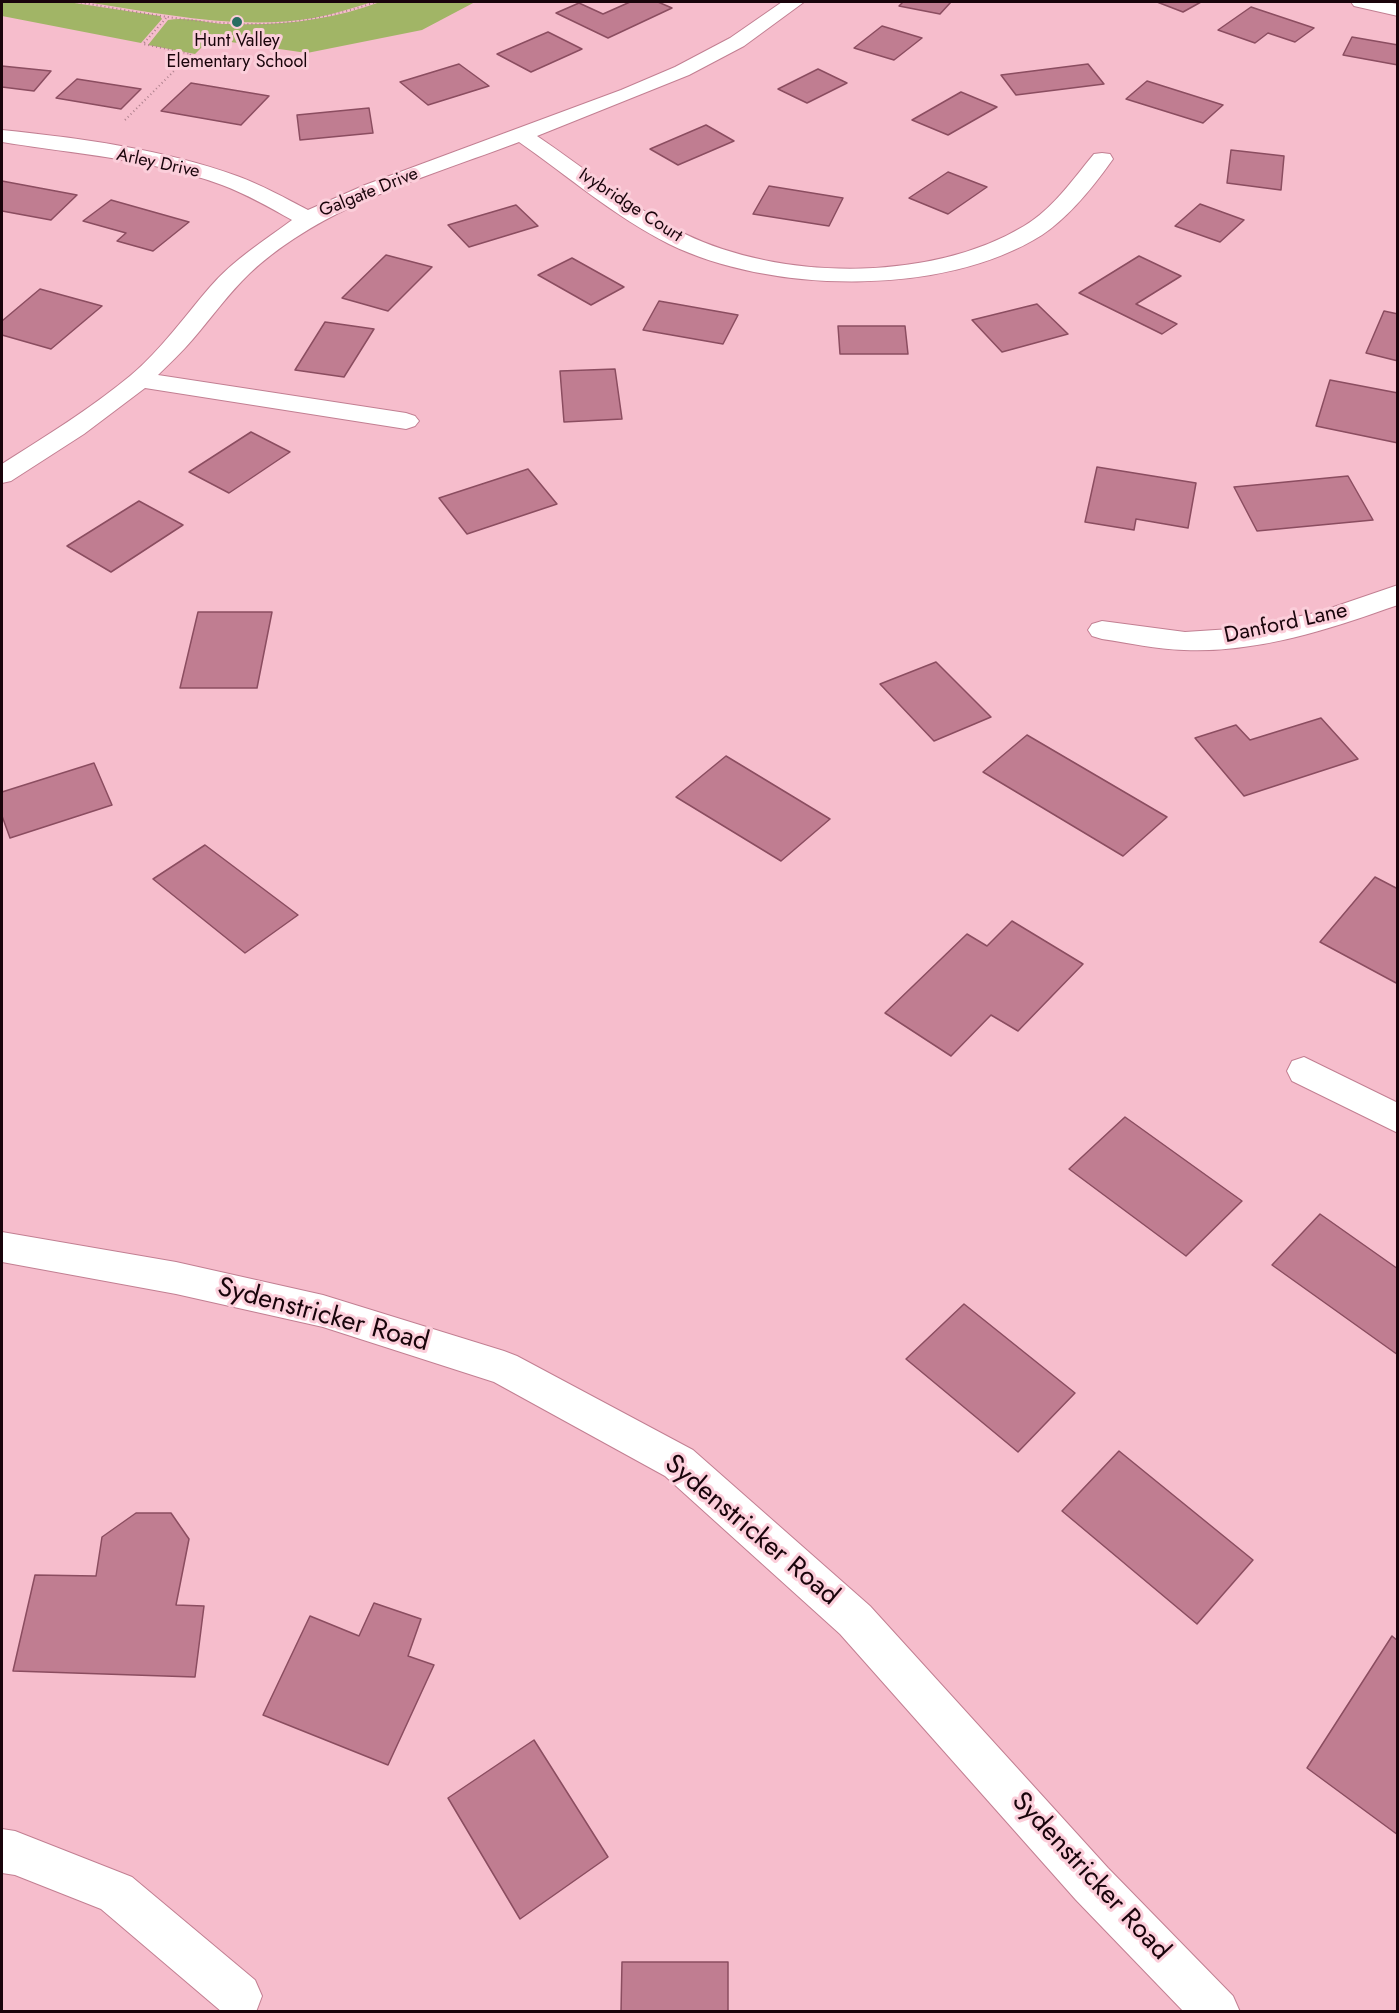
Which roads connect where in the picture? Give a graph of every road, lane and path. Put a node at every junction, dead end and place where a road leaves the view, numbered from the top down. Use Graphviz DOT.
graph roads {
  1 [pos="76,2"];
  2 [pos="376,2"];
  3 [pos="794,2"];
  4 [pos="1361,2"];
  5 [pos="1398,10"];
  6 [pos="168,16"];
  7 [pos="120,125"];
  8 [pos="522,135"];
  9 [pos="2,136"];
  10 [pos="1102,159"];
  11 [pos="307,219"];
  12 [pos="140,381"];
  13 [pos="406,421"];
  14 [pos="2,475"];
  15 [pos="1398,594"];
  16 [pos="1102,630"];
  17 [pos="1304,1071"];
  18 [pos="1398,1119"];
  19 [pos="2,1247"];
  20 [pos="2,1851"];
  21 [pos="239,1996"];
  22 [pos="1217,2012"];
  1 -- 6 [label="path"];
  2 -- 6 [label="path"];
  3 -- 8 [label="street, Galgate Drive"];
  4 -- 5 [label="street"];
  6 -- 7 [label="path"];
  8 -- 10 [label="street, Ivybridge Court"];
  8 -- 11 [label="street, Galgate Drive"];
  9 -- 11 [label="street, Arley Drive"];
  11 -- 12 [label="street, Galgate Drive"];
  12 -- 13 [label="street"];
  12 -- 14 [label="street, Galgate Drive"];
  15 -- 16 [label="street, Danford Lane"];
  17 -- 18 [label="street"];
  19 -- 22 [label="street, Sydenstricker Road"];
  20 -- 21 [label="street"];
}
